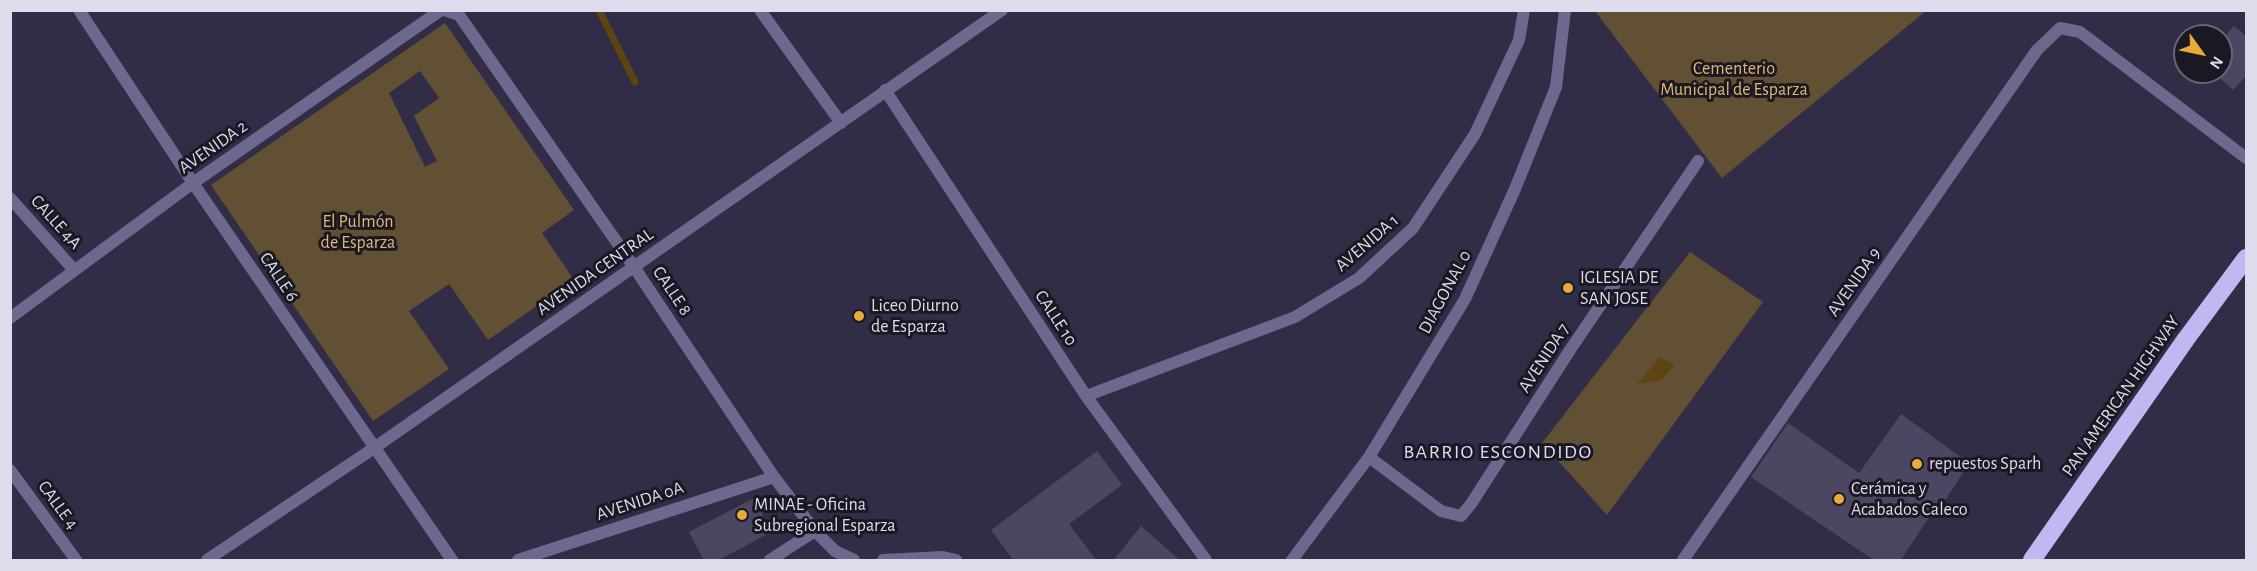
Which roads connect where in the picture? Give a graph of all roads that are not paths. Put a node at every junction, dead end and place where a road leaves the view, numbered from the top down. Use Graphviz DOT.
graph roads {
  1 [pos="79,10"];
  2 [pos="442,10"];
  3 [pos="760,10"];
  4 [pos="1002,10"];
  5 [pos="1524,10"];
  6 [pos="1565,10"];
  7 [pos="885,90"];
  8 [pos="841,123"];
  9 [pos="2247,158"];
  10 [pos="1698,161"];
  11 [pos="193,183"];
  12 [pos="10,198"];
  13 [pos="2247,258"];
  14 [pos="634,267"];
  15 [pos="74,270"];
  16 [pos="10,318"];
  17 [pos="1086,396"];
  18 [pos="374,448"];
  19 [pos="1369,457"];
  20 [pos="10,470"];
  21 [pos="774,477"];
  22 [pos="815,531"];
  23 [pos="76,561"];
  24 [pos="207,561"];
  25 [pos="452,561"];
  26 [pos="518,561"];
  27 [pos="770,561"];
  28 [pos="854,561"];
  29 [pos="883,561"];
  30 [pos="956,561"];
  31 [pos="1206,561"];
  32 [pos="1292,561"];
  33 [pos="1683,561"];
  34 [pos="2032,561"];
  1 -- 11 [label="street, CALLE 6"];
  2 -- 11 [label="street, AVENIDA 2"];
  2 -- 14 [label="street, CALLE 8"];
  3 -- 8 [label="street"];
  4 -- 7 [label="street, AVENIDA CENTRAL"];
  5 -- 17 [label="street, AVENIDA 1"];
  6 -- 19 [label="street, DIAGONAL 0"];
  7 -- 8 [label="street, AVENIDA CENTRAL"];
  7 -- 17 [label="street, CALLE 10"];
  8 -- 14 [label="street, AVENIDA CENTRAL"];
  9 -- 33 [label="street, AVENIDA 9"];
  10 -- 19 [label="street, AVENIDA 7"];
  11 -- 15 [label="street, AVENIDA 2"];
  11 -- 18 [label="street, CALLE 6"];
  12 -- 15 [label="street, CALLE 4A"];
  13 -- 34 [label="highway, PAN AMERICAN HIGHWAY"];
  14 -- 18 [label="street, AVENIDA CENTRAL"];
  14 -- 21 [label="street, CALLE 8"];
  15 -- 16 [label="street, AVENIDA 2"];
  17 -- 31 [label="street, CALLE 10"];
  18 -- 24 [label="street, AVENIDA CENTRAL"];
  18 -- 25 [label="street, CALLE 6"];
  19 -- 32 [label="street, DIAGONAL 0"];
  20 -- 23 [label="street, CALLE 4"];
  21 -- 22 [label="street, CALLE 8"];
  21 -- 26 [label="street, AVENIDA 0A"];
  22 -- 27 [label="street"];
  22 -- 28 [label="street, CALLE 8"];
  29 -- 30 [label="street"];
}
